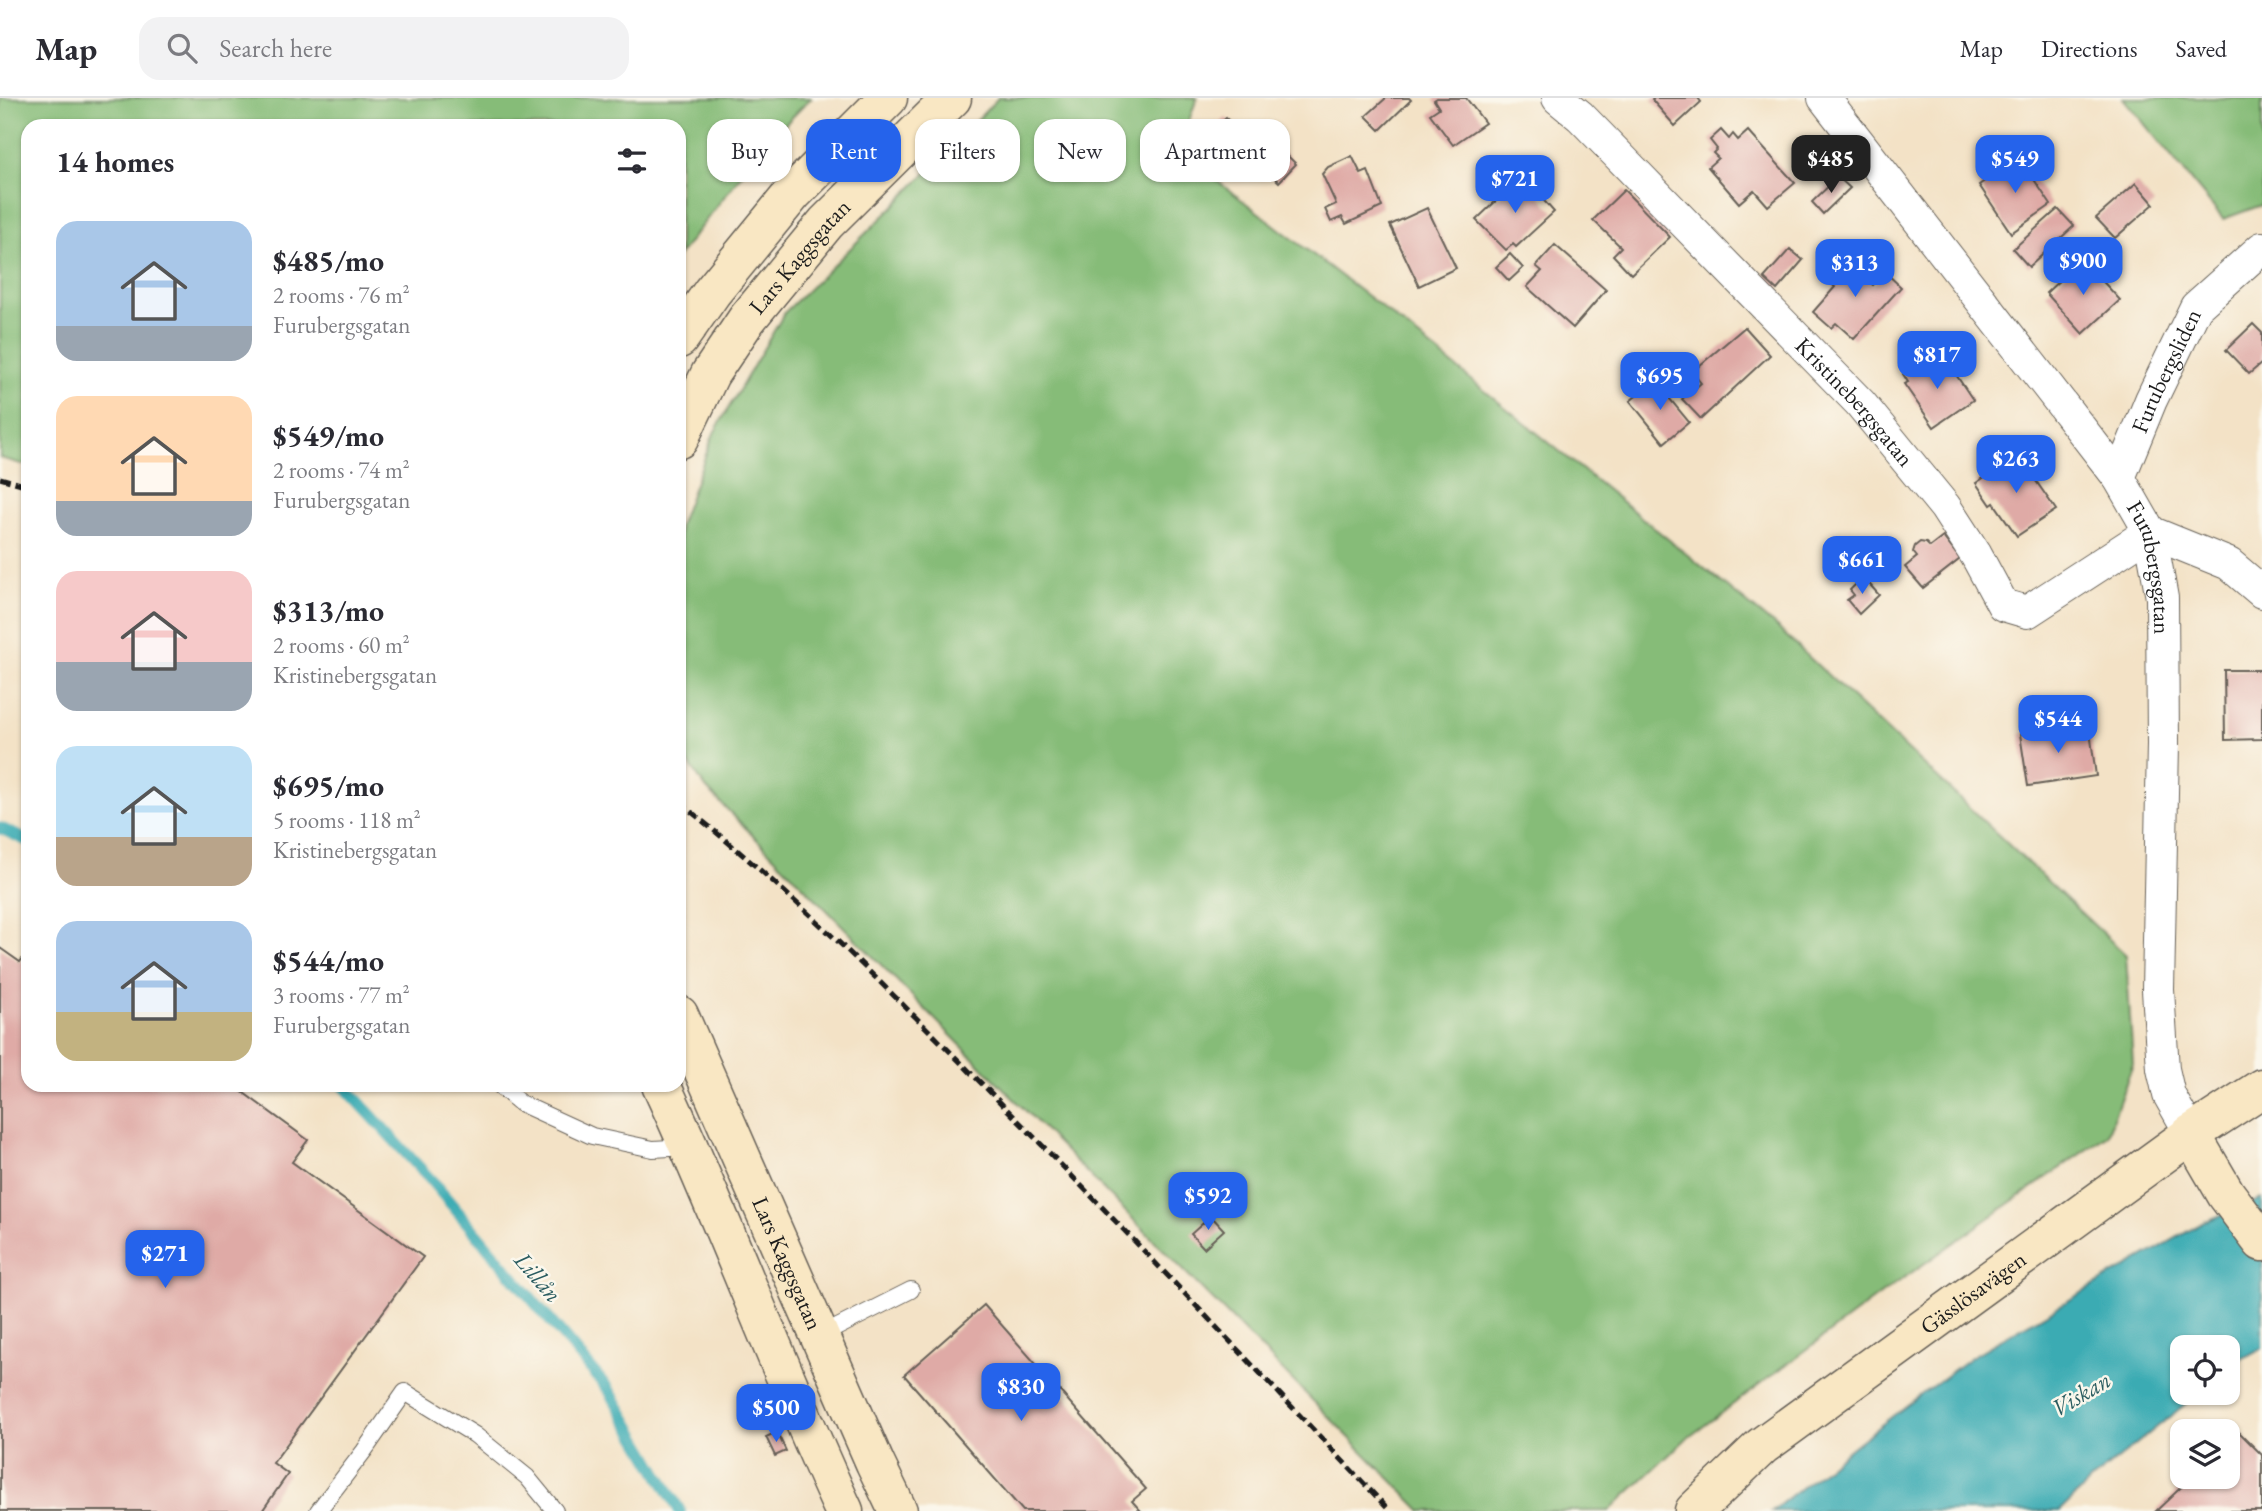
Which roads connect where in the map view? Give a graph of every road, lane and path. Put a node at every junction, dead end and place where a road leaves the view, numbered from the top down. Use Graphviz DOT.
graph roads {
  1 [pos="888,98"];
  2 [pos="952,98"];
  3 [pos="1558,98"];
  4 [pos="1824,98"];
  5 [pos="2262,248"];
  6 [pos="686,329"];
  7 [pos="686,424"];
  8 [pos="2119,478"];
  9 [pos="2150,532"];
  10 [pos="2262,592"];
  11 [pos="686,1031"];
  12 [pos="2262,1088"];
  13 [pos="507,1092"];
  14 [pos="664,1092"];
  15 [pos="2191,1134"];
  16 [pos="690,1147"];
  17 [pos="2262,1242"];
  18 [pos="911,1290"];
  19 [pos="820,1336"];
  20 [pos="318,1511"];
  21 [pos="555,1511"];
  22 [pos="844,1511"];
  23 [pos="898,1511"];
  24 [pos="1694,1511"];
  1 -- 6 [label="street, Lars Kaggsgatan"];
  2 -- 7 [label="street, Lars Kaggsgatan"];
  3 -- 9 [label="street, Kristinebergsgatan"];
  4 -- 8 [label="street, Furubergsgatan"];
  5 -- 8 [label="street, Furubergsliden"];
  8 -- 9 [label="street, Furubergsgatan"];
  9 -- 10 [label="street"];
  9 -- 15 [label="street, Furubergsgatan"];
  11 -- 19 [label="street, Lars Kaggsgatan"];
  12 -- 15 [label="street, Gässlösavägen"];
  13 -- 16 [label="lane"];
  14 -- 16 [label="street, Lars Kaggsgatan"];
  15 -- 17 [label="street"];
  15 -- 24 [label="street, Gässlösavägen"];
  16 -- 22 [label="street, Lars Kaggsgatan"];
  18 -- 19 [label="lane"];
  19 -- 23 [label="street, Lars Kaggsgatan"];
  20 -- 21 [label="lane"];
}
